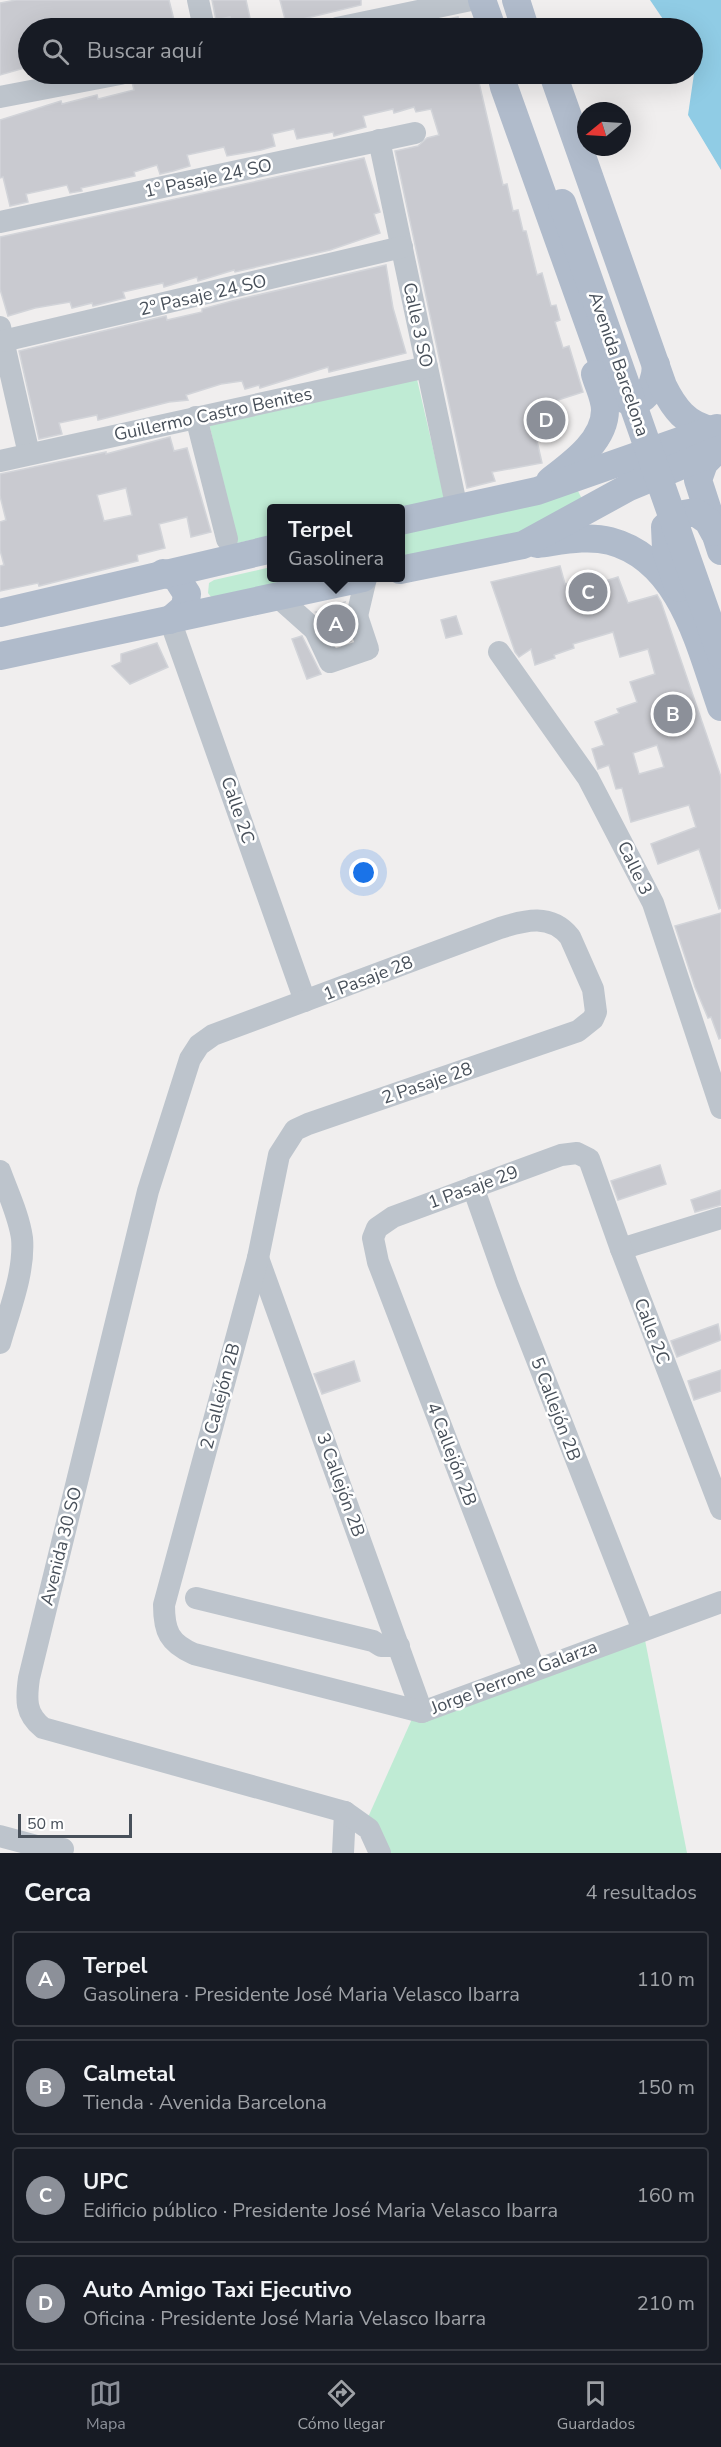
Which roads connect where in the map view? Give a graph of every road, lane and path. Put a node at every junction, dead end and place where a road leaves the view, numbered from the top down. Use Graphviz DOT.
graph roads {
  1 [pos="198,0"];
  2 [pos="471,0"];
  3 [pos="482,0"];
  4 [pos="202,18"];
  5 [pos="385,18"];
  6 [pos="488,18"];
  7 [pos="68,84"];
  8 [pos="503,84"];
  9 [pos="519,84"];
  10 [pos="539,84"];
  11 [pos="557,84"];
  12 [pos="0,97"];
  13 [pos="415,133"];
  14 [pos="379,140"];
  15 [pos="571,200"];
  16 [pos="0,222"];
  17 [pos="402,247"];
  18 [pos="574,288"];
  19 [pos="2,334"];
  20 [pos="656,365"];
  21 [pos="427,367"];
  22 [pos="196,417"];
  23 [pos="718,439"];
  24 [pos="29,454"];
  25 [pos="0,460"];
  26 [pos="537,491"];
  27 [pos="457,509"];
  28 [pos="405,520"];
  29 [pos="718,541"];
  30 [pos="523,545"];
  31 [pos="267,549"];
  32 [pos="221,551"];
  33 [pos="405,569"];
  34 [pos="163,573"];
  35 [pos="347,582"];
  36 [pos="364,582"];
  37 [pos="278,597"];
  38 [pos="721,601"];
  39 [pos="224,609"];
  40 [pos="0,613"];
  41 [pos="170,620"];
  42 [pos="691,621"];
  43 [pos="499,652"];
  44 [pos="721,655"];
  45 [pos="0,656"];
  46 [pos="721,707"];
  47 [pos="305,1001"];
  48 [pos="587,1025"];
  49 [pos="190,1059"];
  50 [pos="721,1108"];
  51 [pos="279,1155"];
  52 [pos="583,1155"];
  53 [pos="0,1171"];
  54 [pos="473,1187"];
  55 [pos="721,1218"];
  56 [pos="373,1238"];
  57 [pos="621,1249"];
  58 [pos="258,1258"];
  59 [pos="0,1343"];
  60 [pos="721,1509"];
  61 [pos="196,1598"];
  62 [pos="721,1602"];
  63 [pos="643,1629"];
  64 [pos="168,1636"];
  65 [pos="396,1637"];
  66 [pos="534,1668"];
  67 [pos="422,1712"];
  68 [pos="345,1812"];
  69 [pos="0,1836"];
  70 [pos="63,1850"];
  71 [pos="343,1853"];
  72 [pos="380,1853"];
  1 -- 4 [label="street"];
  2 -- 5 [label="street"];
  3 -- 6 [label="main road"];
  7 -- 12 [label="street"];
  8 -- 18 [label="main road"];
  9 -- 15 [label="main road, Avenida Barcelona"];
  10 -- 15 [label="main road, Avenida Barcelona"];
  11 -- 20 [label="main road"];
  13 -- 14 [label="street, 1º Pasaje 24 SO"];
  14 -- 16 [label="street, 1º Pasaje 24 SO"];
  14 -- 17 [label="street, Calle 3 SO"];
  15 -- 38 [label="main road, Avenida Barcelona"];
  15 -- 44 [label="main road, Avenida Barcelona, bridge"];
  17 -- 19 [label="street, 2º Pasaje 24 SO"];
  17 -- 21 [label="street, Calle 3 SO"];
  18 -- 20 [label="main road"];
  18 -- 26 [label="main road"];
  19 -- 24 [label="street"];
  20 -- 23 [label="main road"];
  21 -- 22 [label="street, Guillermo Castro Benites"];
  21 -- 27 [label="street, Calle 3 SO"];
  22 -- 24 [label="street, Guillermo Castro Benites"];
  22 -- 32 [label="street"];
  23 -- 26 [label="main road"];
  23 -- 29 [label="main road"];
  23 -- 30 [label="main road"];
  24 -- 25 [label="street, Guillermo Castro Benites"];
  26 -- 27 [label="main road"];
  27 -- 28 [label="main road"];
  29 -- 42 [label="main road"];
  30 -- 33 [label="main road"];
  30 -- 42 [label="main road"];
  31 -- 32 [label="main road"];
  32 -- 34 [label="main road"];
  32 -- 39 [label="main road"];
  34 -- 40 [label="main road"];
  34 -- 41 [label="main road"];
  35 -- 37 [label="main road"];
  36 -- 37 [label="street"];
  37 -- 39 [label="main road"];
  39 -- 41 [label="main road"];
  41 -- 45 [label="main road"];
  41 -- 47 [label="street, Calle 2C"];
  42 -- 46 [label="main road"];
  43 -- 50 [label="street, Calle 3"];
  47 -- 48 [label="street, 1 Pasaje 28"];
  47 -- 49 [label="street, 1 Pasaje 28"];
  48 -- 51 [label="street, 2 Pasaje 28"];
  49 -- 68 [label="street, Avenida 30 SO"];
  51 -- 58 [label="street, 2 Callejón 2B"];
  52 -- 54 [label="street, 1 Pasaje 29"];
  52 -- 57 [label="street, Calle 2C"];
  53 -- 59 [label="street"];
  54 -- 56 [label="street, 1 Pasaje 29"];
  54 -- 63 [label="street, 5 Callejón 2B"];
  55 -- 57 [label="street"];
  56 -- 66 [label="street, 4 Callejón 2B"];
  57 -- 60 [label="street, Calle 2C"];
  58 -- 64 [label="street, 2 Callejón 2B"];
  58 -- 65 [label="street, 3 Callejón 2B"];
  61 -- 65 [label="street"];
  62 -- 63 [label="street, Jorge Perrone Galarza"];
  63 -- 66 [label="street, Jorge Perrone Galarza"];
  64 -- 67 [label="street, Jorge Perrone Galarza"];
  65 -- 67 [label="street, 3 Callejón 2B"];
  66 -- 67 [label="street, Jorge Perrone Galarza"];
  68 -- 71 [label="street"];
  68 -- 72 [label="street"];
  69 -- 70 [label="street"];
}
